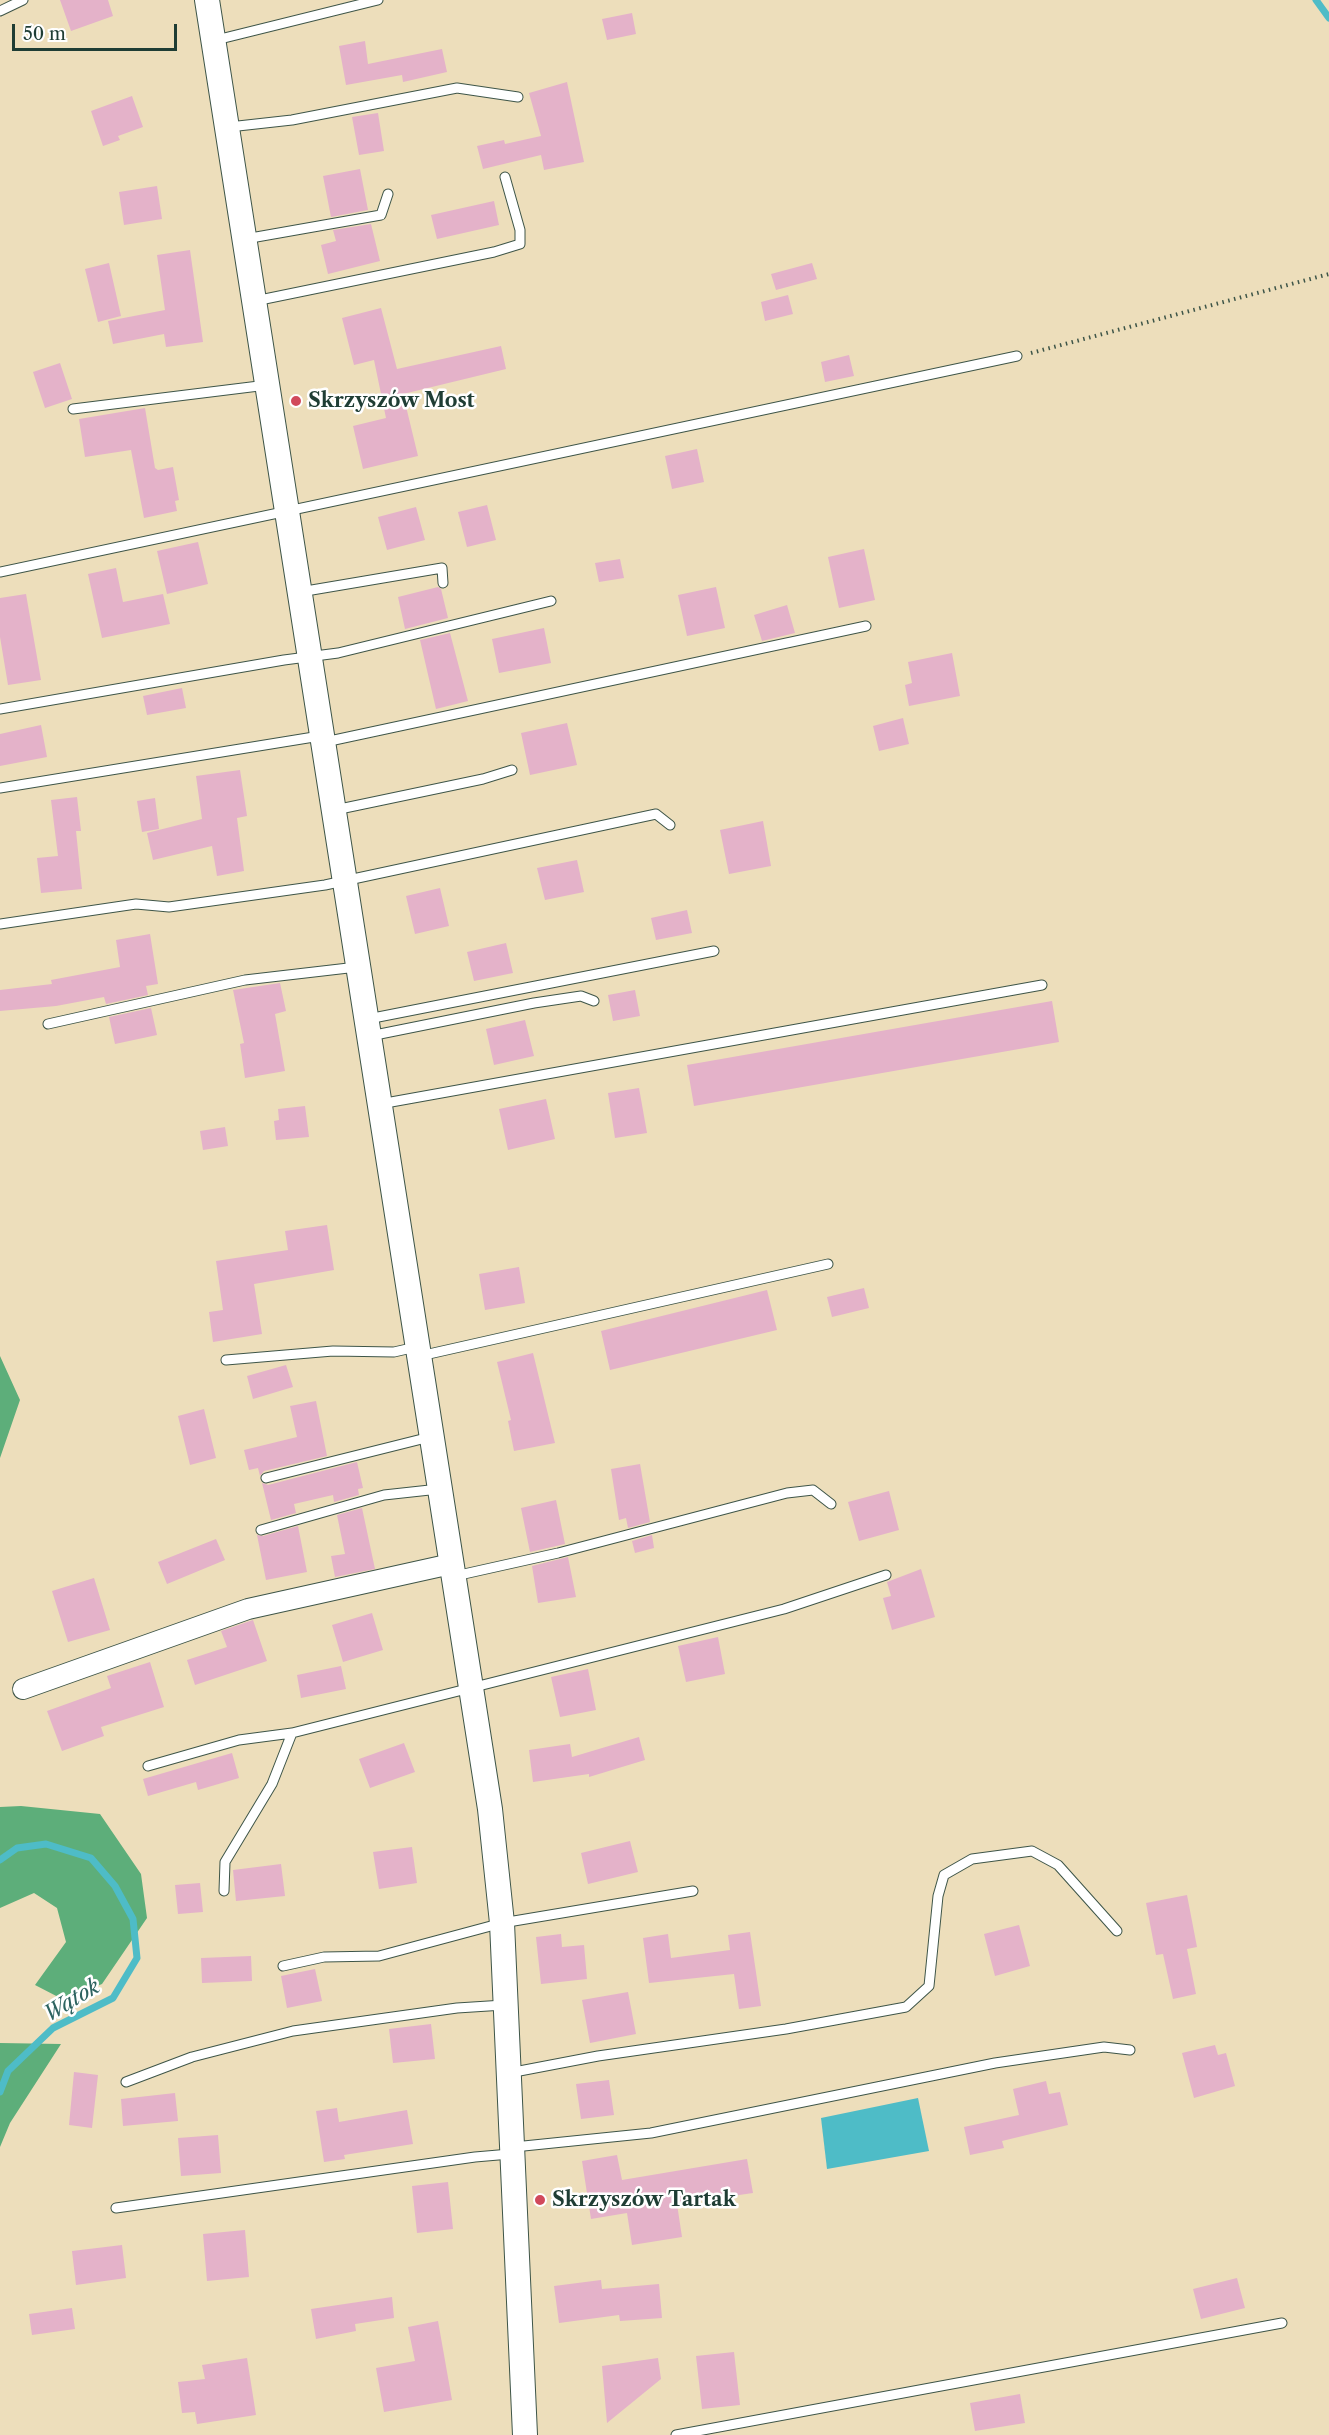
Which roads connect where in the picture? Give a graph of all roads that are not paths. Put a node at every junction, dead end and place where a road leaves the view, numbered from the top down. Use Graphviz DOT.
graph roads {
  1 [pos="23,0"];
  2 [pos="207,0"];
  3 [pos="378,0"];
  4 [pos="0,11"];
  5 [pos="213,41"];
  6 [pos="518,97"];
  7 [pos="227,127"];
  8 [pos="505,177"];
  9 [pos="388,194"];
  10 [pos="245,239"];
  11 [pos="255,301"];
  12 [pos="1017,357"];
  13 [pos="268,384"];
  14 [pos="73,409"];
  15 [pos="288,512"];
  16 [pos="0,572"];
  17 [pos="443,584"];
  18 [pos="300,592"];
  19 [pos="550,601"];
  20 [pos="866,627"];
  21 [pos="311,656"];
  22 [pos="0,709"];
  23 [pos="325,739"];
  24 [pos="512,770"];
  25 [pos="0,788"];
  26 [pos="335,810"];
  27 [pos="670,825"];
  28 [pos="346,881"];
  29 [pos="0,924"];
  30 [pos="714,951"];
  31 [pos="360,966"];
  32 [pos="1042,985"];
  33 [pos="594,1001"];
  34 [pos="48,1024"];
  35 [pos="369,1028"];
  36 [pos="380,1104"];
  37 [pos="828,1264"];
  38 [pos="416,1352"];
  39 [pos="226,1360"];
  40 [pos="430,1437"];
  41 [pos="266,1478"];
  42 [pos="439,1489"];
  43 [pos="831,1504"];
  44 [pos="261,1530"];
  45 [pos="452,1570"];
  46 [pos="886,1575"];
  47 [pos="23,1689"];
  48 [pos="471,1689"];
  49 [pos="292,1733"];
  50 [pos="148,1766"];
  51 [pos="224,1891"];
  52 [pos="693,1891"];
  53 [pos="502,1923"];
  54 [pos="1117,1931"];
  55 [pos="283,1966"];
  56 [pos="506,2005"];
  57 [pos="1130,2050"];
  58 [pos="509,2073"];
  59 [pos="126,2082"];
  60 [pos="512,2151"];
  61 [pos="116,2208"];
  62 [pos="1282,2323"];
  63 [pos="525,2435"];
  64 [pos="676,2435"];
  1 -- 4 [label="lane"];
  2 -- 5 [label="street"];
  3 -- 5 [label="lane"];
  5 -- 7 [label="street"];
  6 -- 7 [label="lane"];
  7 -- 10 [label="street"];
  8 -- 11 [label="lane"];
  9 -- 10 [label="lane"];
  10 -- 11 [label="street"];
  11 -- 13 [label="street"];
  12 -- 15 [label="lane"];
  13 -- 14 [label="lane"];
  13 -- 15 [label="street"];
  15 -- 16 [label="lane"];
  15 -- 18 [label="street"];
  17 -- 18 [label="lane"];
  18 -- 21 [label="street"];
  19 -- 21 [label="lane"];
  20 -- 23 [label="lane"];
  21 -- 22 [label="lane"];
  21 -- 23 [label="street"];
  23 -- 25 [label="lane"];
  23 -- 26 [label="street"];
  24 -- 26 [label="lane"];
  26 -- 28 [label="street"];
  27 -- 28 [label="lane"];
  28 -- 29 [label="lane"];
  28 -- 31 [label="street"];
  30 -- 35 [label="lane"];
  31 -- 34 [label="lane"];
  31 -- 35 [label="street"];
  32 -- 36 [label="lane"];
  33 -- 35 [label="lane"];
  35 -- 36 [label="street"];
  36 -- 38 [label="street"];
  37 -- 38 [label="lane"];
  38 -- 39 [label="lane"];
  38 -- 40 [label="street"];
  40 -- 41 [label="lane"];
  40 -- 42 [label="street"];
  42 -- 44 [label="lane"];
  42 -- 45 [label="street"];
  43 -- 45 [label="lane"];
  45 -- 47 [label="street"];
  45 -- 48 [label="street"];
  46 -- 48 [label="lane"];
  48 -- 49 [label="lane"];
  48 -- 53 [label="street"];
  49 -- 50 [label="lane"];
  49 -- 51 [label="lane"];
  52 -- 53 [label="lane"];
  53 -- 55 [label="lane"];
  53 -- 56 [label="street"];
  54 -- 58 [label="lane"];
  56 -- 58 [label="street"];
  56 -- 59 [label="lane"];
  57 -- 60 [label="lane"];
  58 -- 60 [label="street"];
  60 -- 61 [label="lane"];
  60 -- 63 [label="street"];
  62 -- 64 [label="lane"];
}
